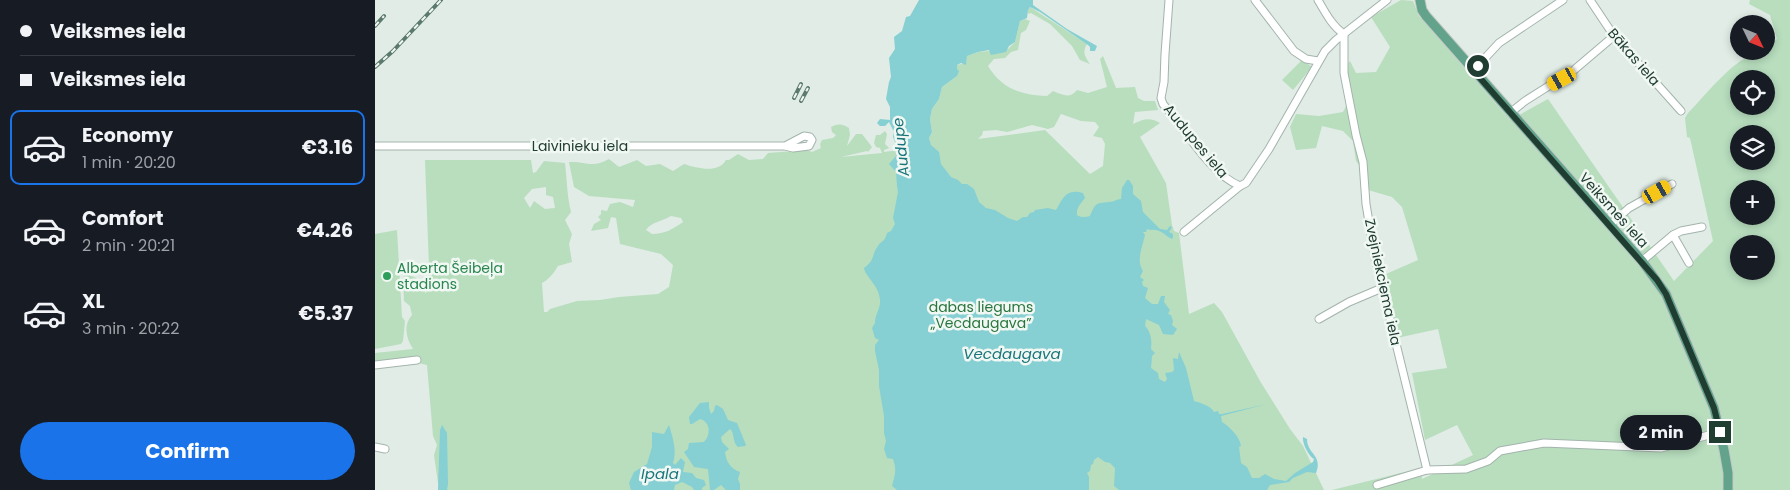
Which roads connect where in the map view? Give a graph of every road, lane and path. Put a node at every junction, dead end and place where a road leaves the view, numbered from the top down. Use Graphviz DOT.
graph roads {
  1 [pos="1169,0"];
  2 [pos="1255,0"];
  3 [pos="1318,0"];
  4 [pos="1387,0"];
  5 [pos="1420,0"];
  6 [pos="1563,0"];
  7 [pos="1591,0"];
  8 [pos="1344,34"];
  9 [pos="1614,36"];
  10 [pos="1318,61"];
  11 [pos="1473,70"];
  12 [pos="1681,111"];
  13 [pos="1510,113"];
  14 [pos="375,146"];
  15 [pos="785,146"];
  16 [pos="1672,184"];
  17 [pos="1240,186"];
  18 [pos="1610,225"];
  19 [pos="1702,227"];
  20 [pos="1184,232"];
  21 [pos="1673,235"];
  22 [pos="1642,261"];
  23 [pos="1689,263"];
  24 [pos="1382,288"];
  25 [pos="1319,319"];
  26 [pos="417,360"];
  27 [pos="375,365"];
  28 [pos="1720,432"];
  29 [pos="375,447"];
  30 [pos="385,449"];
  31 [pos="1427,470"];
  32 [pos="1377,485"];
  33 [pos="1728,490"];
  1 -- 17 [label="street, Audupes iela"];
  2 -- 10 [label="street"];
  3 -- 8 [label="street"];
  4 -- 8 [label="street"];
  5 -- 11 [label="main road, Veiksmes iela"];
  6 -- 11 [label="street"];
  7 -- 9 [label="street, Bākas iela"];
  8 -- 10 [label="street"];
  8 -- 24 [label="street, Zvejniekciema iela"];
  9 -- 12 [label="street, Bākas iela"];
  9 -- 13 [label="street"];
  10 -- 17 [label="street"];
  11 -- 13 [label="main road, Veiksmes iela"];
  13 -- 18 [label="main road, Veiksmes iela"];
  14 -- 15 [label="street, Laivinieku iela"];
  16 -- 18 [label="street"];
  17 -- 20 [label="street"];
  18 -- 22 [label="main road, Veiksmes iela"];
  19 -- 21 [label="street"];
  21 -- 22 [label="street"];
  21 -- 23 [label="street"];
  22 -- 28 [label="main road, Veiksmes iela"];
  24 -- 25 [label="street"];
  24 -- 31 [label="street, Zvejniekciema iela"];
  26 -- 27 [label="street"];
  28 -- 31 [label="street"];
  28 -- 33 [label="main road, Veiksmes iela"];
  29 -- 30 [label="street"];
  31 -- 32 [label="street"];
}
